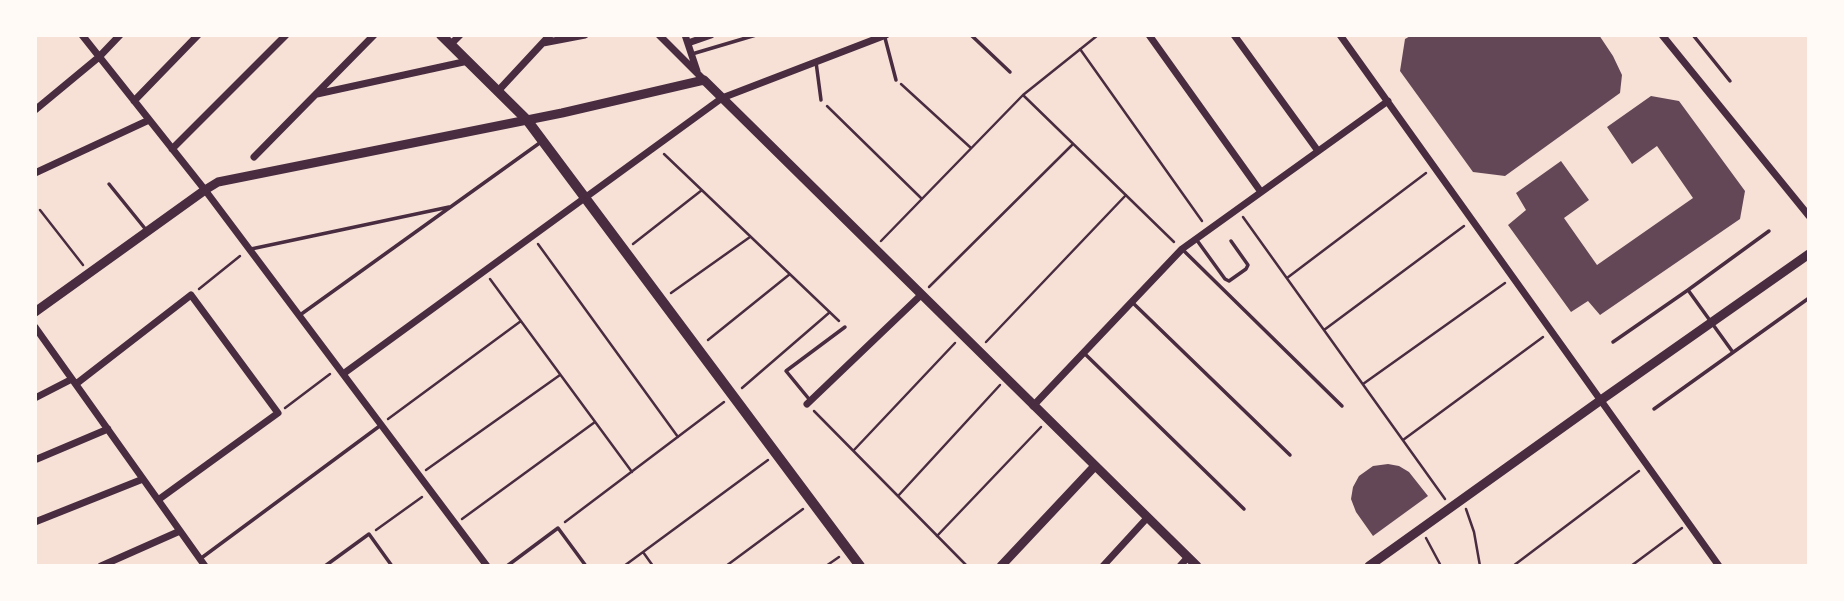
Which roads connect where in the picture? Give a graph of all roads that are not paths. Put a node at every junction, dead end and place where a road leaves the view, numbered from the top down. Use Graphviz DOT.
graph roads {
  1 [pos="82,35"];
  2 [pos="120,35"];
  3 [pos="198,35"];
  4 [pos="286,35"];
  5 [pos="374,35"];
  6 [pos="442,35"];
  7 [pos="460,35"];
  8 [pos="550,35"];
  9 [pos="585,35"];
  10 [pos="659,35"];
  11 [pos="711,35"];
  12 [pos="756,35"];
  13 [pos="885,35"];
  14 [pos="971,35"];
  15 [pos="1149,35"];
  16 [pos="1234,35"];
  17 [pos="1340,35"];
  18 [pos="1662,35"];
  19 [pos="1693,35"];
  20 [pos="687,39"];
  21 [pos="542,43"];
  22 [pos="451,44"];
  23 [pos="691,54"];
  24 [pos="99,57"];
  25 [pos="468,61"];
  26 [pos="816,62"];
  27 [pos="1010,72"];
  28 [pos="701,77"];
  29 [pos="896,80"];
  30 [pos="1730,81"];
  31 [pos="498,91"];
  32 [pos="316,94"];
  33 [pos="722,98"];
  34 [pos="821,100"];
  35 [pos="134,101"];
  36 [pos="1388,101"];
  37 [pos="35,110"];
  38 [pos="149,120"];
  39 [pos="527,120"];
  40 [pos="543,141"];
  41 [pos="172,149"];
  42 [pos="1318,151"];
  43 [pos="254,157"];
  44 [pos="36,170"];
  45 [pos="109,184"];
  46 [pos="205,190"];
  47 [pos="1261,192"];
  48 [pos="585,197"];
  49 [pos="451,206"];
  50 [pos="1809,216"];
  51 [pos="1769,231"];
  52 [pos="147,232"];
  53 [pos="1196,239"];
  54 [pos="1231,241"];
  55 [pos="249,249"];
  56 [pos="1182,249"];
  57 [pos="1809,254"];
  58 [pos="1688,290"];
  59 [pos="921,295"];
  60 [pos="1809,298"];
  61 [pos="1132,302"];
  62 [pos="35,312"];
  63 [pos="299,315"];
  64 [pos="1712,323"];
  65 [pos="35,327"];
  66 [pos="845,327"];
  67 [pos="1613,342"];
  68 [pos="1732,351"];
  69 [pos="1084,353"];
  70 [pos="341,371"];
  71 [pos="74,382"];
  72 [pos="35,398"];
  73 [pos="1601,400"];
  74 [pos="809,402"];
  75 [pos="1342,406"];
  76 [pos="1033,407"];
  77 [pos="1654,409"];
  78 [pos="381,425"];
  79 [pos="107,429"];
  80 [pos="1290,455"];
  81 [pos="37,459"];
  82 [pos="1094,467"];
  83 [pos="143,479"];
  84 [pos="158,500"];
  85 [pos="1244,509"];
  86 [pos="1147,518"];
  87 [pos="35,522"];
  88 [pos="180,531"];
  89 [pos="1188,557"];
  90 [pos="203,563"];
  91 [pos="100,566"];
  92 [pos="325,566"];
  93 [pos="392,566"];
  94 [pos="487,566"];
  95 [pos="507,566"];
  96 [pos="586,566"];
  97 [pos="860,566"];
  98 [pos="1001,566"];
  99 [pos="1103,566"];
  100 [pos="1180,566"];
  101 [pos="1197,566"];
  102 [pos="1369,566"];
  103 [pos="1719,566"];
  1 -- 24 [label="street"];
  2 -- 24 [label="street"];
  3 -- 35 [label="street"];
  4 -- 41 [label="street"];
  5 -- 32 [label="street"];
  6 -- 22 [label="main road"];
  7 -- 22 [label="street"];
  8 -- 21 [label="street"];
  9 -- 21 [label="street"];
  10 -- 28 [label="street"];
  11 -- 20 [label="street"];
  12 -- 23 [label="lane"];
  13 -- 26 [label="street"];
  13 -- 29 [label="lane"];
  14 -- 27 [label="lane"];
  15 -- 47 [label="street"];
  16 -- 42 [label="street"];
  17 -- 36 [label="street"];
  18 -- 50 [label="street"];
  19 -- 30 [label="lane"];
  20 -- 23 [label="street"];
  21 -- 31 [label="street"];
  22 -- 25 [label="main road"];
  23 -- 28 [label="street"];
  24 -- 35 [label="street"];
  24 -- 37 [label="street"];
  25 -- 31 [label="main road"];
  25 -- 32 [label="street"];
  26 -- 33 [label="street"];
  26 -- 34 [label="lane"];
  28 -- 33 [label="street"];
  28 -- 39 [label="street"];
  31 -- 39 [label="main road"];
  32 -- 43 [label="street"];
  33 -- 48 [label="street"];
  33 -- 59 [label="street"];
  35 -- 38 [label="street"];
  36 -- 42 [label="street"];
  36 -- 73 [label="street"];
  38 -- 41 [label="street"];
  38 -- 44 [label="street"];
  39 -- 40 [label="main road"];
  39 -- 46 [label="street"];
  40 -- 48 [label="main road"];
  40 -- 49 [label="lane"];
  41 -- 46 [label="street"];
  42 -- 47 [label="street"];
  45 -- 52 [label="lane"];
  46 -- 52 [label="street"];
  46 -- 55 [label="street"];
  47 -- 53 [label="street"];
  48 -- 70 [label="street"];
  48 -- 97 [label="main road"];
  49 -- 55 [label="lane"];
  49 -- 63 [label="lane"];
  51 -- 58 [label="lane"];
  52 -- 62 [label="street"];
  53 -- 54 [label="lane"];
  53 -- 56 [label="street"];
  55 -- 63 [label="street"];
  56 -- 61 [label="street"];
  56 -- 75 [label="lane"];
  57 -- 64 [label="street"];
  58 -- 64 [label="lane"];
  58 -- 67 [label="lane"];
  59 -- 74 [label="street"];
  59 -- 76 [label="street"];
  60 -- 68 [label="lane"];
  61 -- 69 [label="street"];
  61 -- 80 [label="lane"];
  63 -- 70 [label="street"];
  64 -- 68 [label="lane"];
  64 -- 73 [label="street"];
  65 -- 71 [label="street"];
  66 -- 74 [label="lane"];
  68 -- 77 [label="lane"];
  69 -- 76 [label="street"];
  69 -- 85 [label="lane"];
  70 -- 78 [label="street"];
  71 -- 72 [label="street"];
  71 -- 79 [label="street"];
  71 -- 84 [label="street"];
  73 -- 102 [label="street"];
  73 -- 103 [label="street"];
  76 -- 82 [label="street"];
  78 -- 90 [label="lane"];
  78 -- 94 [label="street"];
  79 -- 81 [label="street"];
  79 -- 83 [label="street"];
  82 -- 86 [label="street"];
  82 -- 98 [label="street"];
  83 -- 84 [label="street"];
  83 -- 87 [label="street"];
  84 -- 88 [label="street"];
  86 -- 89 [label="street"];
  86 -- 99 [label="street"];
  88 -- 90 [label="street"];
  88 -- 91 [label="street"];
  89 -- 100 [label="street"];
  89 -- 101 [label="street"];
  92 -- 93 [label="lane"];
  95 -- 96 [label="lane"];
}
